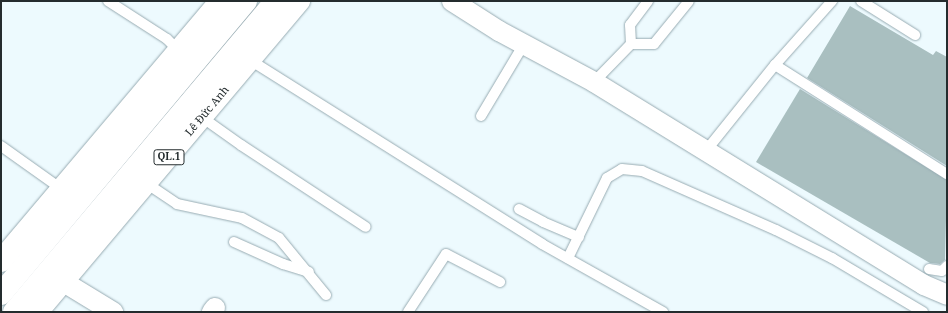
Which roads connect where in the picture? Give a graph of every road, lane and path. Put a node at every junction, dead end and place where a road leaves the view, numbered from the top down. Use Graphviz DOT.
graph roads {
  1 [pos="108,1"];
  2 [pos="221,1"];
  3 [pos="246,1"];
  4 [pos="276,1"];
  5 [pos="299,1"];
  6 [pos="452,1"];
  7 [pos="648,1"];
  8 [pos="689,1"];
  9 [pos="832,1"];
  10 [pos="861,1"];
  11 [pos="915,35"];
  12 [pos="524,44"];
  13 [pos="631,44"];
  14 [pos="179,51"];
  15 [pos="250,60"];
  16 [pos="775,64"];
  17 [pos="594,82"];
  18 [pos="481,116"];
  19 [pos="203,118"];
  20 [pos="1,146"];
  21 [pos="705,152"];
  22 [pos="947,174"];
  23 [pos="146,183"];
  24 [pos="60,188"];
  25 [pos="519,208"];
  26 [pos="366,227"];
  27 [pos="579,237"];
  28 [pos="234,242"];
  29 [pos="568,258"];
  30 [pos="1,261"];
  31 [pos="947,266"];
  32 [pos="929,269"];
  33 [pos="309,272"];
  34 [pos="55,276"];
  35 [pos="500,282"];
  36 [pos="1,294"];
  37 [pos="326,295"];
  38 [pos="947,295"];
  39 [pos="14,312"];
  40 [pos="37,312"];
  41 [pos="113,312"];
  42 [pos="408,312"];
  43 [pos="664,312"];
  44 [pos="923,312"];
  1 -- 14 [label="lane"];
  2 -- 14 [label="highway"];
  3 -- 36 [label="highway"];
  4 -- 34 [label="highway, Lê Đức Anh / QL.1"];
  5 -- 15 [label="highway, Lê Đức Anh / QL.1"];
  6 -- 12 [label="street"];
  7 -- 13 [label="lane"];
  8 -- 13 [label="lane"];
  9 -- 16 [label="lane"];
  10 -- 11 [label="lane"];
  12 -- 17 [label="street"];
  12 -- 18 [label="lane"];
  13 -- 17 [label="lane"];
  14 -- 24 [label="highway"];
  15 -- 19 [label="highway, Lê Đức Anh / QL.1"];
  15 -- 29 [label="lane"];
  16 -- 21 [label="lane"];
  16 -- 22 [label="lane"];
  17 -- 21 [label="street"];
  19 -- 23 [label="highway, Lê Đức Anh / QL.1"];
  19 -- 26 [label="lane"];
  20 -- 24 [label="lane"];
  21 -- 38 [label="street"];
  23 -- 33 [label="lane"];
  23 -- 34 [label="highway, Lê Đức Anh / QL.1"];
  24 -- 30 [label="highway"];
  25 -- 27 [label="lane"];
  27 -- 29 [label="lane"];
  27 -- 44 [label="lane"];
  28 -- 33 [label="lane"];
  29 -- 43 [label="lane"];
  31 -- 32 [label="lane"];
  33 -- 37 [label="lane"];
  34 -- 39 [label="highway, Lê Đức Anh / QL.1"];
  34 -- 40 [label="highway, Lê Đức Anh / QL.1"];
  34 -- 41 [label="street"];
  35 -- 42 [label="lane"];
}
